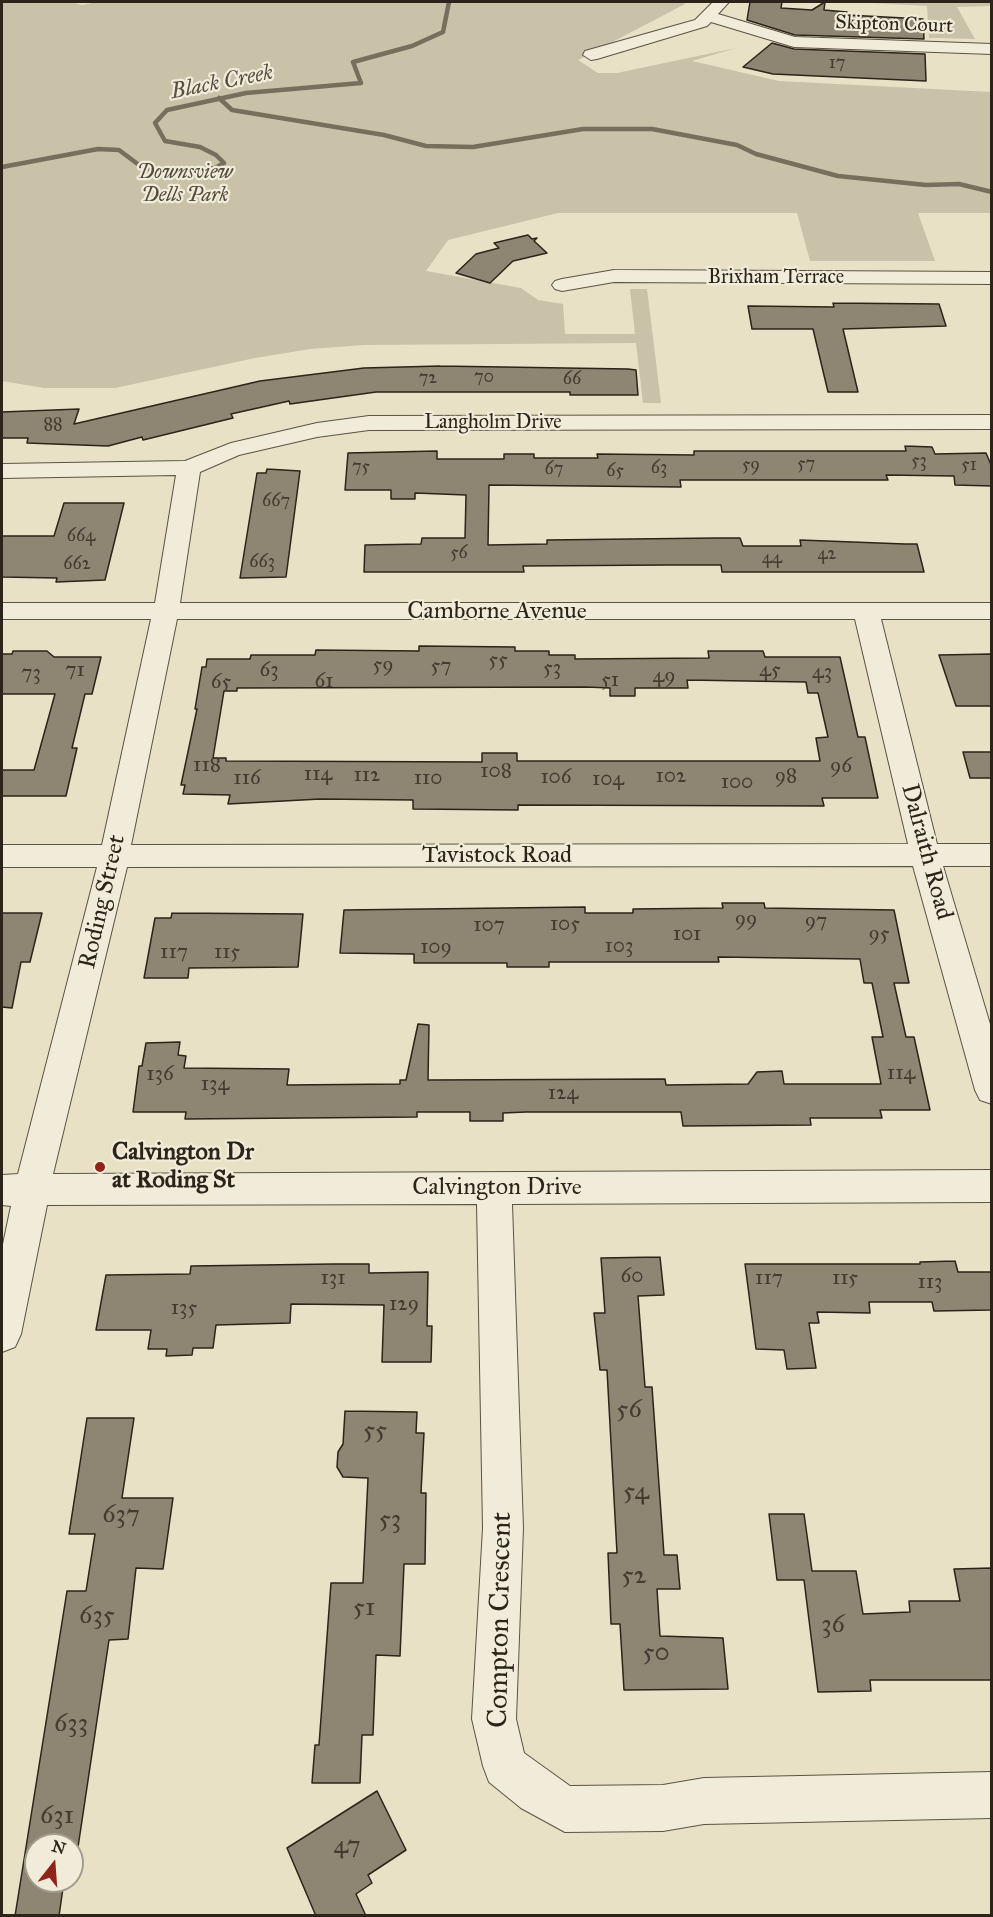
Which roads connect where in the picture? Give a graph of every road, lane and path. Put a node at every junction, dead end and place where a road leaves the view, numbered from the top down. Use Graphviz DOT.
graph roads {
  1 [pos="722,2"];
  2 [pos="707,16"];
  3 [pos="992,49"];
  4 [pos="591,55"];
  5 [pos="992,279"];
  6 [pos="562,285"];
  7 [pos="992,422"];
  8 [pos="188,468"];
  9 [pos="2,471"];
  10 [pos="2,611"];
  11 [pos="992,611"];
  12 [pos="166,612"];
  13 [pos="866,612"];
  14 [pos="925,855"];
  15 [pos="992,855"];
  16 [pos="2,856"];
  17 [pos="114,857"];
  18 [pos="992,1090"];
  19 [pos="992,1186"];
  20 [pos="494,1188"];
  21 [pos="17,1190"];
  22 [pos="2,1334"];
  23 [pos="992,1795"];
  1 -- 2 [label="street"];
  2 -- 3 [label="street, Skipton Court"];
  2 -- 4 [label="street"];
  5 -- 6 [label="street, Brixham Terrace"];
  7 -- 8 [label="street, Langholm Drive"];
  8 -- 9 [label="street, Langholm Drive"];
  8 -- 12 [label="street, Roding Street"];
  10 -- 12 [label="street, Camborne Avenue"];
  11 -- 13 [label="street, Camborne Avenue"];
  12 -- 13 [label="street, Camborne Avenue"];
  12 -- 17 [label="street, Roding Street"];
  13 -- 14 [label="street, Dalraith Road"];
  14 -- 15 [label="street, Tavistock Road"];
  14 -- 17 [label="street, Tavistock Road"];
  14 -- 18 [label="street, Dalraith Road"];
  16 -- 17 [label="street, Tavistock Road"];
  17 -- 21 [label="street, Roding Street"];
  19 -- 20 [label="street, Calvington Drive"];
  20 -- 21 [label="street, Calvington Drive"];
  20 -- 23 [label="street, Compton Crescent"];
  21 -- 22 [label="street, Roding Street"];
}
